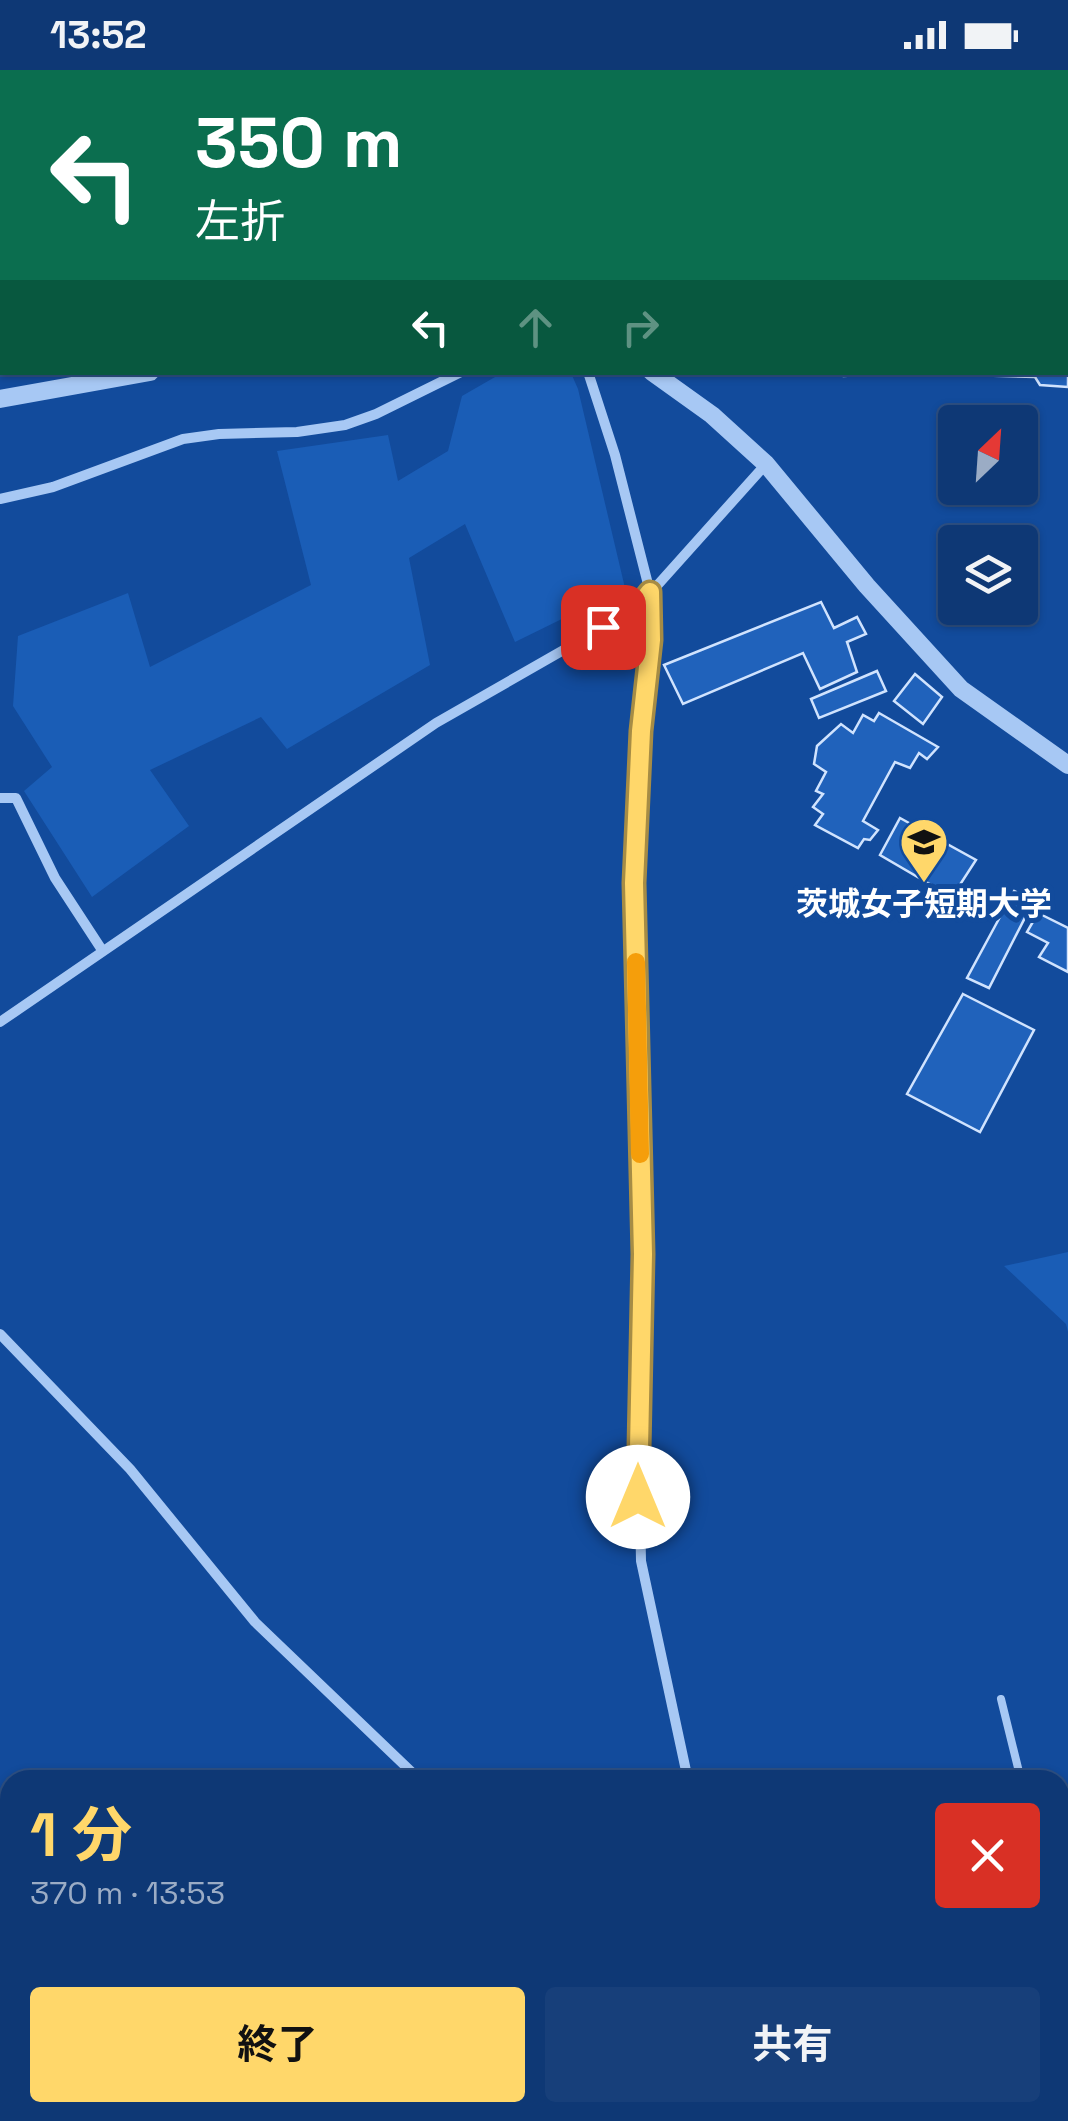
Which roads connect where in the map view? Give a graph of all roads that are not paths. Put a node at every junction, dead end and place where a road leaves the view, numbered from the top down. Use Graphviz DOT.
graph roads {
  1 [pos="133,375"];
  2 [pos="455,375"];
  3 [pos="589,375"];
  4 [pos="656,375"];
  5 [pos="0,399"];
  6 [pos="766,464"];
  7 [pos="0,499"];
  8 [pos="650,592"];
  9 [pos="1068,765"];
  10 [pos="0,798"];
  11 [pos="102,950"];
  12 [pos="0,1022"];
  13 [pos="0,1334"];
  14 [pos="1001,1699"];
  15 [pos="409,1770"];
  16 [pos="686,1770"];
  17 [pos="1018,1770"];
  1 -- 5 [label="street"];
  2 -- 7 [label="street"];
  3 -- 8 [label="street"];
  4 -- 6 [label="street"];
  6 -- 8 [label="street"];
  6 -- 9 [label="street"];
  8 -- 11 [label="street"];
  8 -- 16 [label="street"];
  10 -- 11 [label="street"];
  11 -- 12 [label="street"];
  13 -- 15 [label="street"];
  14 -- 17 [label="lane"];
}
